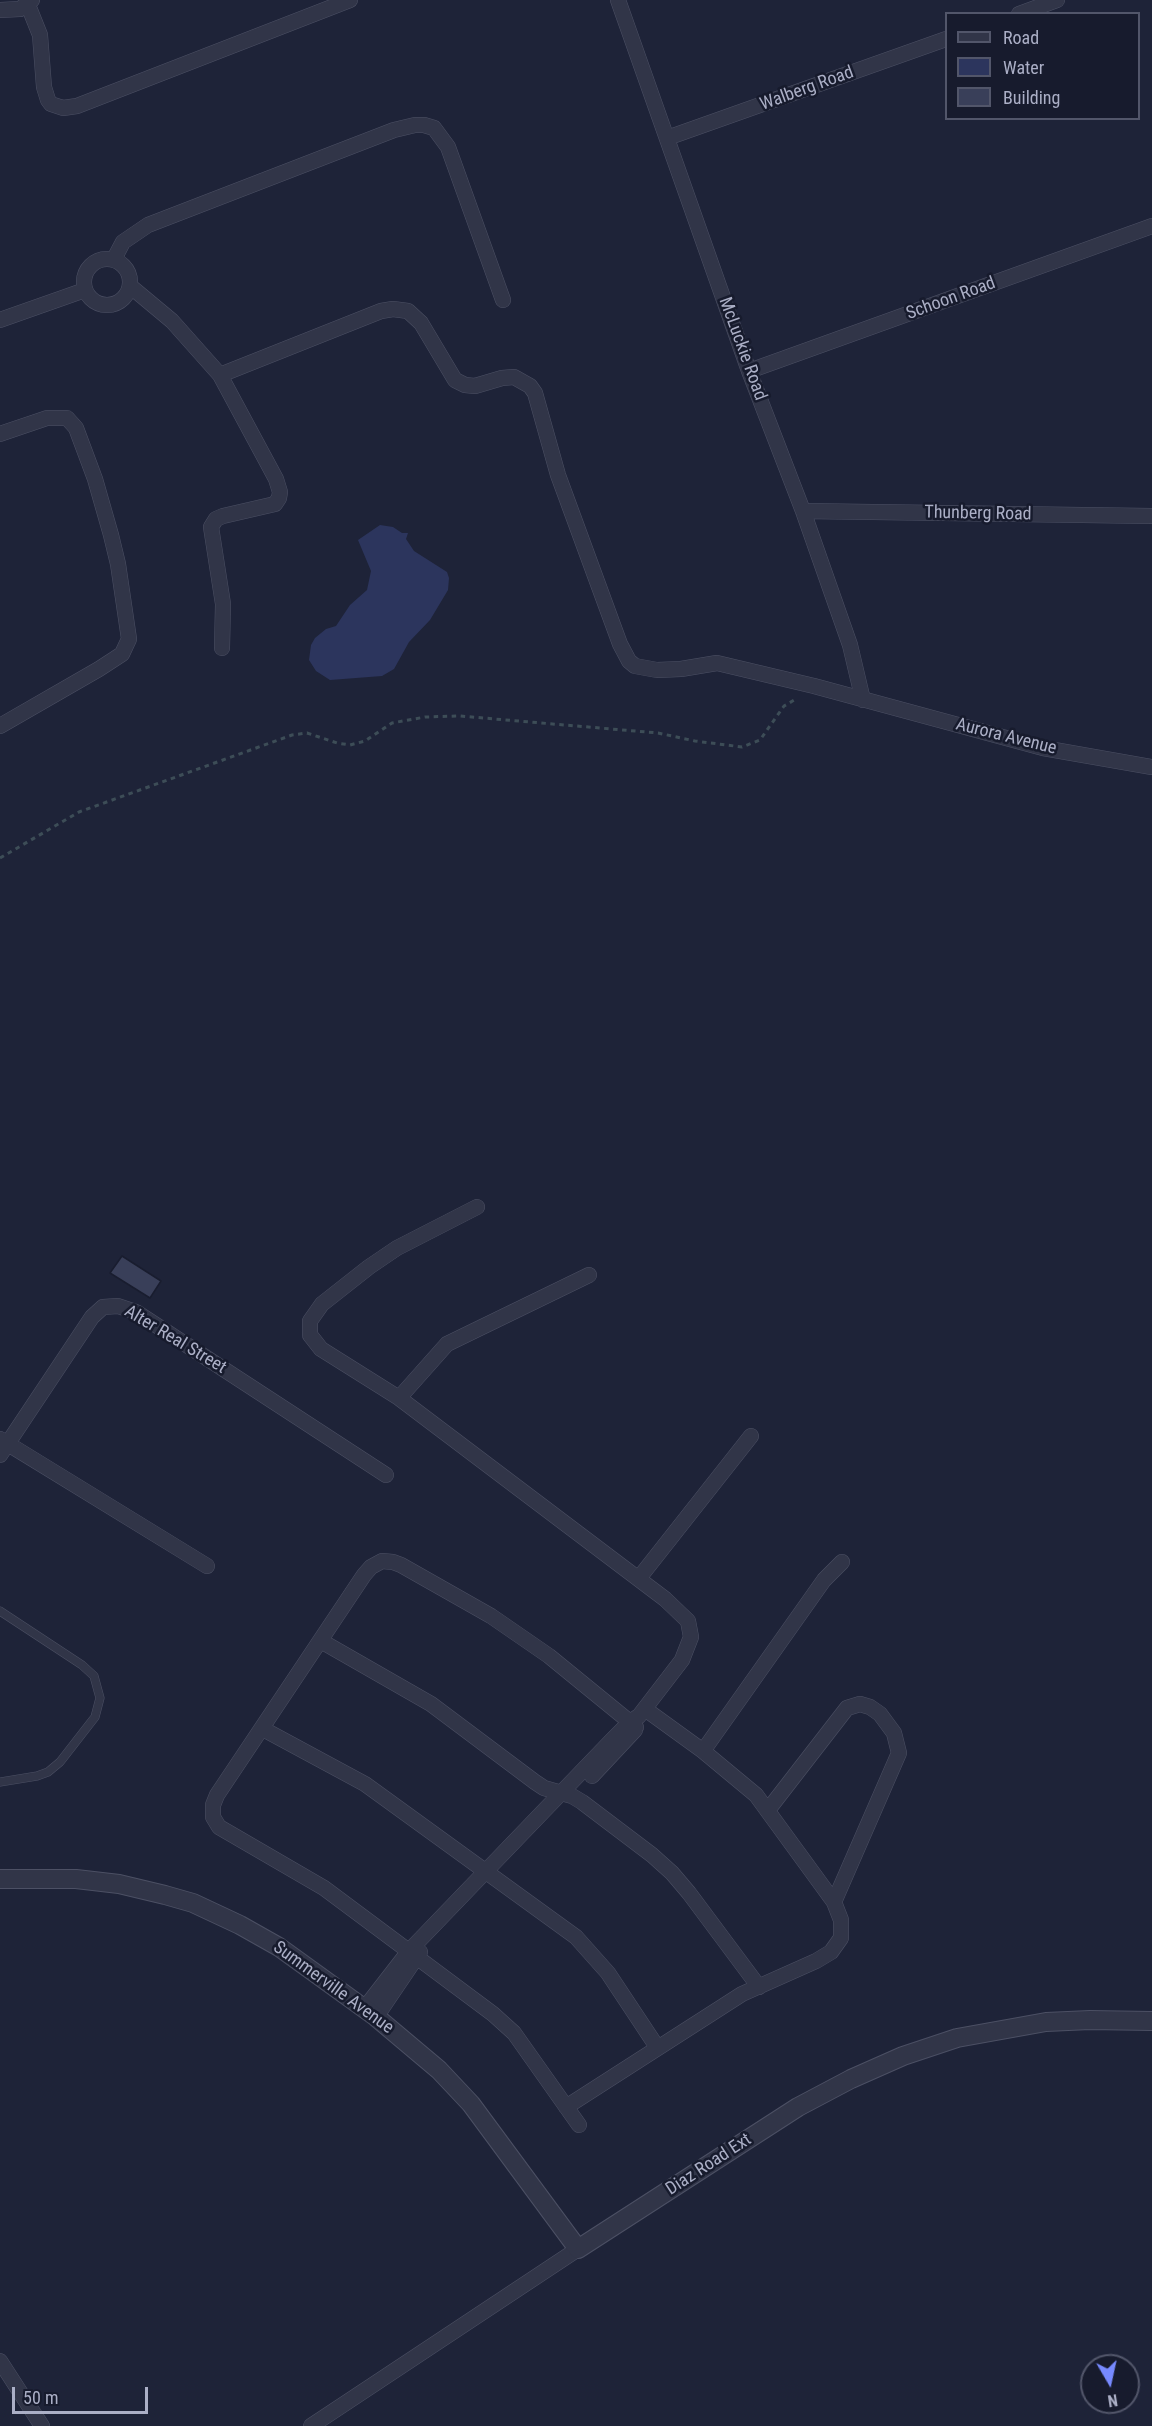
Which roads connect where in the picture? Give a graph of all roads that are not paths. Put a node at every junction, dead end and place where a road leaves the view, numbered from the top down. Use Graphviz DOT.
graph roads {
  1 [pos="350,0"];
  2 [pos="618,0"];
  3 [pos="1057,0"];
  4 [pos="30,2"];
  5 [pos="0,10"];
  6 [pos="1024,12"];
  7 [pos="945,39"];
  8 [pos="667,138"];
  9 [pos="1152,226"];
  10 [pos="114,260"];
  11 [pos="130,286"];
  12 [pos="85,290"];
  13 [pos="503,300"];
  14 [pos="0,320"];
  15 [pos="749,370"];
  16 [pos="220,375"];
  17 [pos="0,434"];
  18 [pos="803,511"];
  19 [pos="1152,516"];
  20 [pos="222,648"];
  21 [pos="863,700"];
  22 [pos="0,726"];
  23 [pos="1152,767"];
  24 [pos="477,1207"];
  25 [pos="589,1275"];
  26 [pos="399,1398"];
  27 [pos="751,1436"];
  28 [pos="2,1446"];
  29 [pos="386,1475"];
  30 [pos="842,1562"];
  31 [pos="207,1566"];
  32 [pos="639,1578"];
  33 [pos="0,1612"];
  34 [pos="321,1641"];
  35 [pos="638,1719"];
  36 [pos="263,1729"];
  37 [pos="703,1751"];
  38 [pos="0,1782"];
  39 [pos="567,1795"];
  40 [pos="768,1810"];
  41 [pos="489,1876"];
  42 [pos="0,1879"];
  43 [pos="834,1902"];
  44 [pos="412,1953"];
  45 [pos="759,1987"];
  46 [pos="370,2013"];
  47 [pos="1152,2021"];
  48 [pos="657,2047"];
  49 [pos="566,2107"];
  50 [pos="579,2125"];
  51 [pos="578,2249"];
  52 [pos="0,2361"];
  53 [pos="42,2426"];
  54 [pos="311,2426"];
  1 -- 4 [label="street"];
  2 -- 8 [label="street, McLuckie Road"];
  3 -- 6 [label="street"];
  4 -- 5 [label="street"];
  7 -- 8 [label="street, Walberg Road"];
  8 -- 15 [label="street, McLuckie Road"];
  9 -- 15 [label="street, Schoon Road"];
  10 -- 11 [label="street"];
  10 -- 12 [label="street"];
  10 -- 13 [label="street"];
  11 -- 12 [label="street"];
  11 -- 16 [label="street"];
  12 -- 14 [label="street"];
  15 -- 18 [label="street, McLuckie Road"];
  16 -- 20 [label="street"];
  16 -- 21 [label="street, Aurora Avenue"];
  17 -- 22 [label="street"];
  18 -- 19 [label="street, Thunberg Road"];
  18 -- 21 [label="street, McLuckie Road"];
  21 -- 23 [label="street, Aurora Avenue"];
  24 -- 26 [label="street"];
  25 -- 26 [label="street"];
  26 -- 32 [label="street"];
  27 -- 32 [label="street"];
  28 -- 29 [label="street, Alter Real Street"];
  28 -- 31 [label="street"];
  30 -- 37 [label="street"];
  32 -- 35 [label="street"];
  33 -- 38 [label="lane"];
  34 -- 35 [label="street"];
  34 -- 36 [label="street"];
  34 -- 39 [label="street"];
  35 -- 37 [label="street"];
  35 -- 39 [label="street"];
  36 -- 41 [label="street"];
  36 -- 44 [label="street"];
  37 -- 40 [label="street"];
  39 -- 41 [label="street"];
  39 -- 45 [label="street"];
  40 -- 43 [label="street"];
  40 -- 43 [label="street"];
  41 -- 44 [label="street"];
  41 -- 48 [label="street"];
  42 -- 46 [label="street, Summerville Avenue"];
  43 -- 45 [label="street"];
  44 -- 46 [label="street"];
  44 -- 49 [label="street"];
  45 -- 48 [label="street"];
  46 -- 51 [label="street, Summerville Avenue"];
  47 -- 51 [label="street, Diaz Road Ext"];
  48 -- 49 [label="street"];
  49 -- 50 [label="street"];
  51 -- 54 [label="street, Diaz Road Ext"];
  52 -- 53 [label="street"];
}
